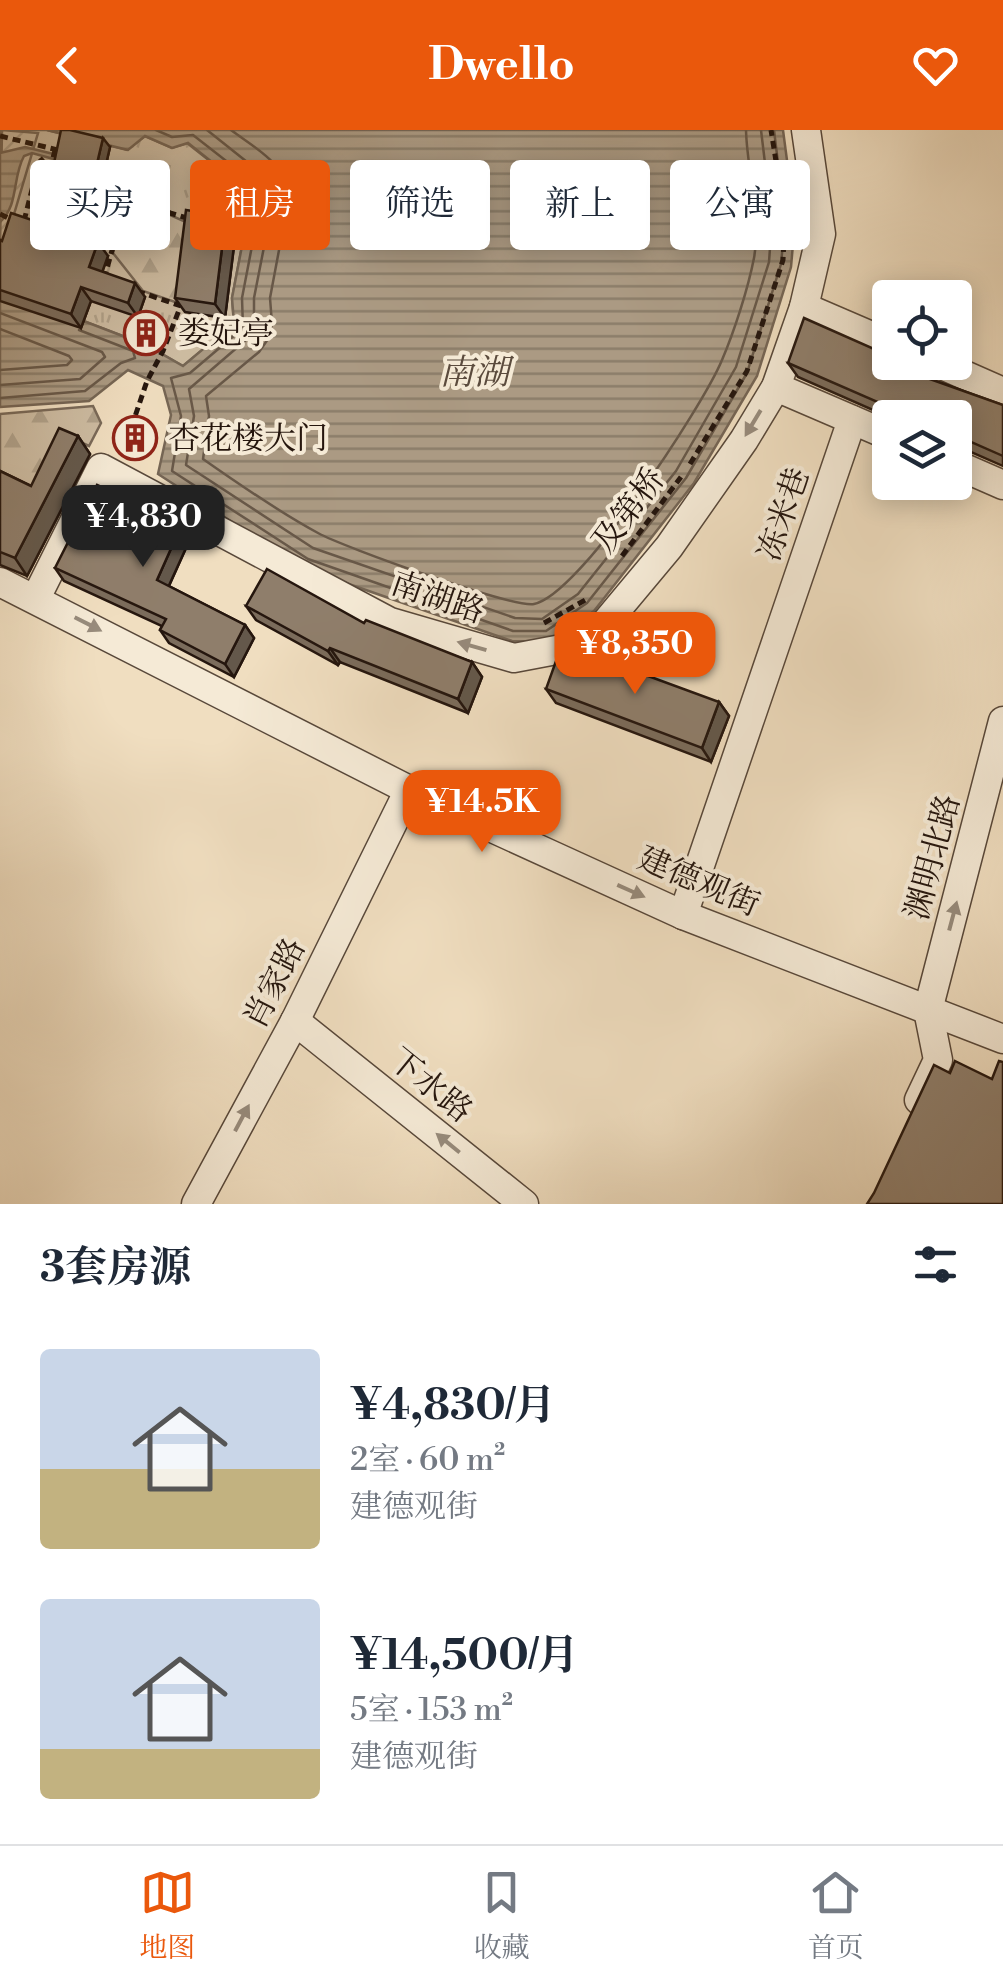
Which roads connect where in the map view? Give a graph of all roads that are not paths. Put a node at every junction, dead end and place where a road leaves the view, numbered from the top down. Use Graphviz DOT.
graph roads {
  1 [pos="806,130"];
  2 [pos="804,307"];
  3 [pos="872,336"];
  4 [pos="972,379"];
  5 [pos="776,386"];
  6 [pos="1003,392"];
  7 [pos="852,420"];
  8 [pos="872,428"];
  9 [pos="972,471"];
  10 [pos="1003,485"];
  11 [pos="0,582"];
  12 [pos="36,598"];
  13 [pos="1003,722"];
  14 [pos="996,779"];
  15 [pos="409,790"];
  16 [pos="683,915"];
  17 [pos="928,1010"];
  18 [pos="295,1021"];
  19 [pos="1003,1039"];
  20 [pos="904,1132"];
  21 [pos="196,1204"];
  22 [pos="524,1204"];
  1 -- 2 [label="street, 南湖路"];
  2 -- 3 [label="street"];
  2 -- 5 [label="street, 南湖路"];
  4 -- 6 [label="street"];
  5 -- 7 [label="street"];
  5 -- 12 [label="street, 南湖路, one-way"];
  7 -- 8 [label="street"];
  7 -- 16 [label="street, 冻米巷"];
  9 -- 10 [label="street"];
  11 -- 12 [label="street, 建德观街"];
  12 -- 15 [label="street, 建德观街, one-way"];
  13 -- 14 [label="street, 渊明北路"];
  17 -- 14 [label="street, 渊明北路, one-way"];
  15 -- 16 [label="street, 建德观街, one-way"];
  15 -- 18 [label="street, 肖家路"];
  16 -- 17 [label="street, 建德观街"];
  17 -- 19 [label="street, 建德观街"];
  17 -- 20 [label="street"];
  21 -- 18 [label="street, 肖家路, one-way"];
  22 -- 18 [label="street, 下水路, one-way"];
}
